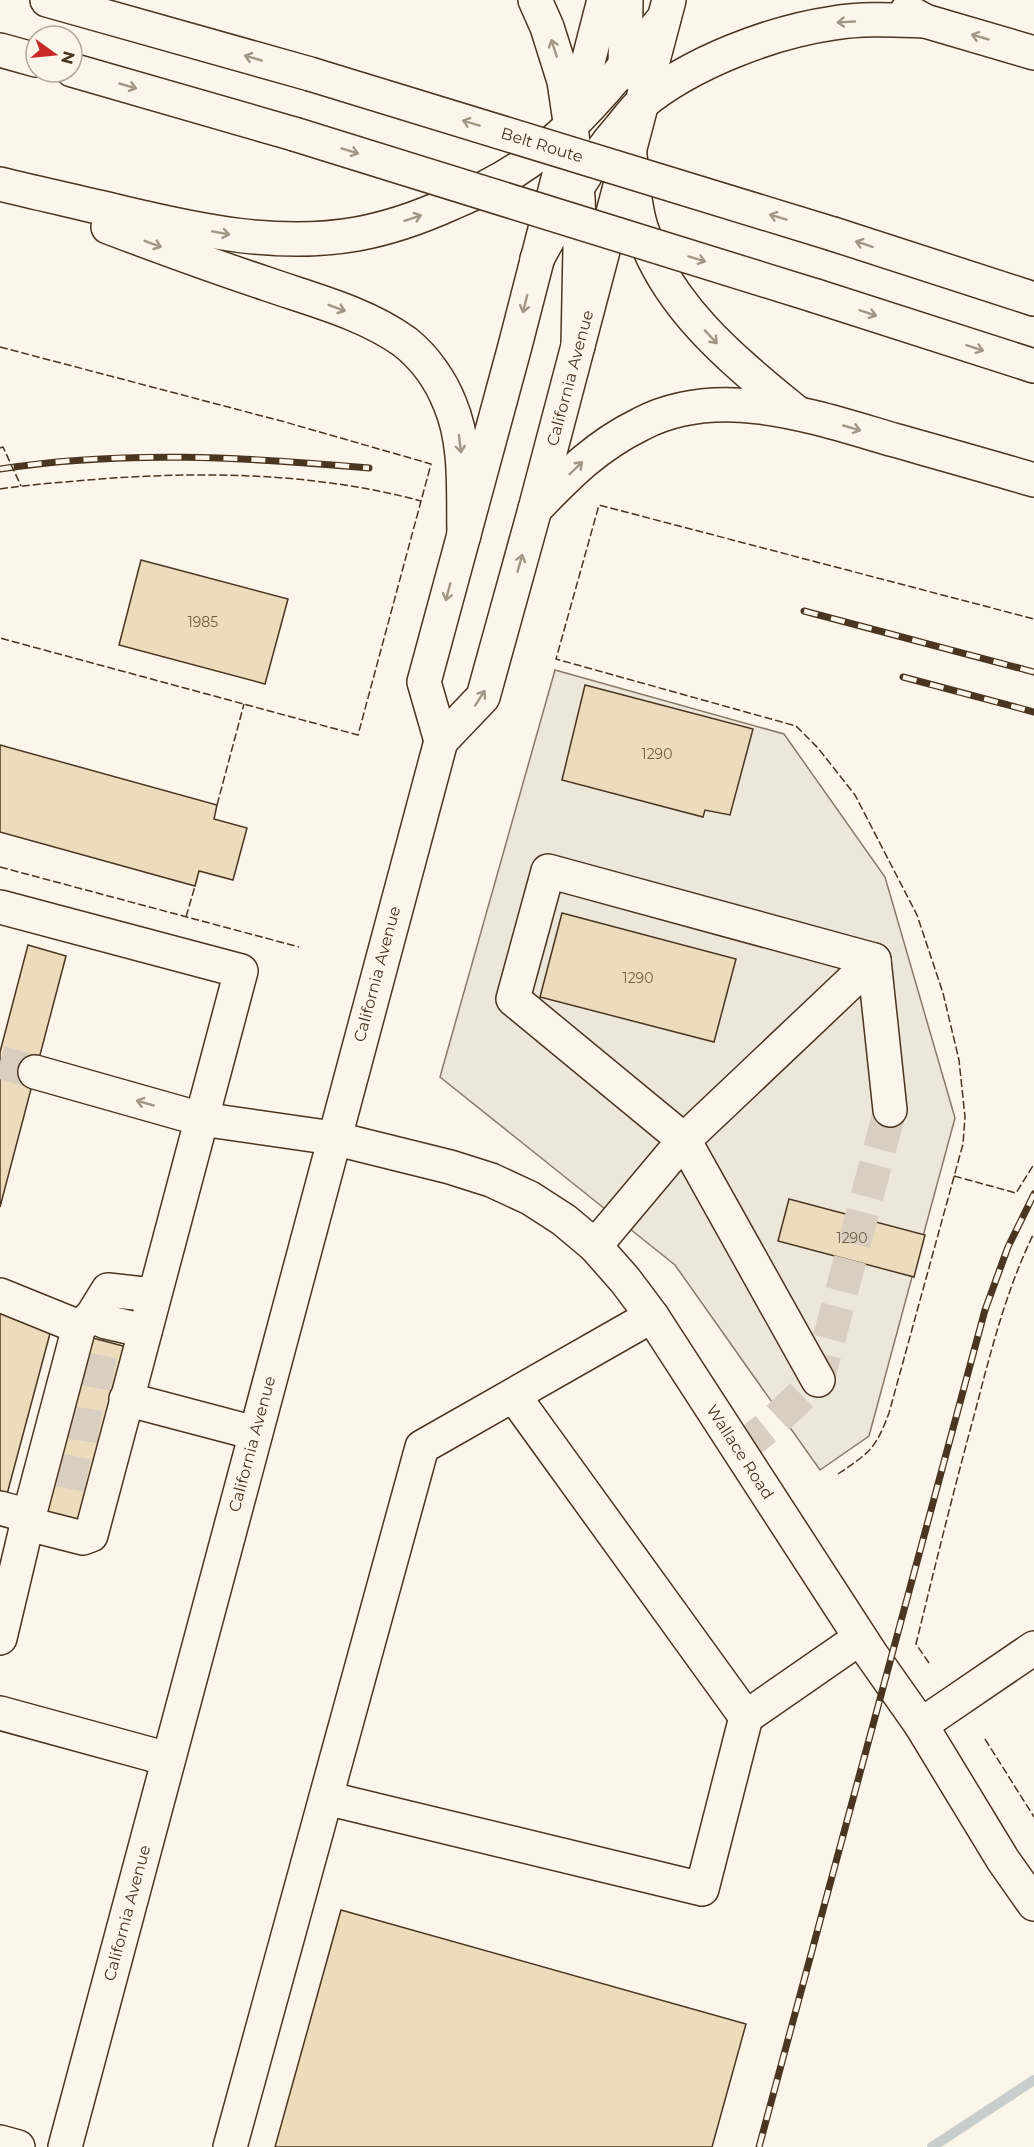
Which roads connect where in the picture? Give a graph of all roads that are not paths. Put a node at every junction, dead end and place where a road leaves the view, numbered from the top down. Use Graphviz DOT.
graph roads {
  1 [pos="47,0"];
  2 [pos="535,0"];
  3 [pos="604,0"];
  4 [pos="626,0"];
  5 [pos="883,0"];
  6 [pos="667,9"];
  7 [pos="925,21"];
  8 [pos="0,50"];
  9 [pos="1034,53"];
  10 [pos="24,57"];
  11 [pos="625,66"];
  12 [pos="84,73"];
  13 [pos="633,113"];
  14 [pos="571,125"];
  15 [pos="630,154"];
  16 [pos="0,185"];
  17 [pos="577,187"];
  18 [pos="537,259"];
  19 [pos="1034,299"];
  20 [pos="578,346"];
  21 [pos="1034,366"];
  22 [pos="796,412"];
  23 [pos="1034,480"];
  24 [pos="535,509"];
  25 [pos="464,535"];
  26 [pos="441,741"];
  27 [pos="0,907"];
  28 [pos="874,960"];
  29 [pos="35,1072"];
  30 [pos="890,1110"];
  31 [pos="201,1119"];
  32 [pos="333,1138"];
  33 [pos="684,1140"];
  34 [pos="595,1246"];
  35 [pos="0,1295"];
  36 [pos="153,1295"];
  37 [pos="652,1316"];
  38 [pos="85,1321"];
  39 [pos="145,1331"];
  40 [pos="818,1380"];
  41 [pos="126,1384"];
  42 [pos="514,1396"];
  43 [pos="255,1433"];
  44 [pos="15,1512"];
  45 [pos="0,1638"];
  46 [pos="861,1638"];
  47 [pos="1034,1648"];
  48 [pos="0,1713"];
  49 [pos="746,1717"];
  50 [pos="921,1725"];
  51 [pos="168,1759"];
  52 [pos="326,1798"];
  53 [pos="1034,1904"];
  54 [pos="0,2142"];
  55 [pos="18,2147"];
  56 [pos="64,2147"];
  57 [pos="230,2147"];
  19 -- 1 [label="main road, Belt Route, one-way, bridge"];
  14 -- 2 [label="main road, one-way"];
  3 -- 14 [label="main road"];
  4 -- 11 [label="main road"];
  5 -- 7 [label="main road"];
  6 -- 11 [label="main road"];
  6 -- 13 [label="main road, California Avenue"];
  9 -- 7 [label="main road, one-way"];
  7 -- 13 [label="main road, one-way"];
  8 -- 10 [label="main road"];
  11 -- 13 [label="main road"];
  11 -- 14 [label="main road"];
  12 -- 21 [label="main road, one-way, bridge"];
  13 -- 15 [label="main road, California Avenue"];
  13 -- 17 [label="main road"];
  16 -- 14 [label="main road, one-way"];
  14 -- 17 [label="main road"];
  14 -- 18 [label="main road"];
  15 -- 20 [label="main road, California Avenue"];
  15 -- 22 [label="main road, one-way"];
  16 -- 25 [label="main road, one-way"];
  17 -- 18 [label="main road"];
  17 -- 20 [label="main road"];
  18 -- 25 [label="main road, one-way"];
  20 -- 24 [label="main road, California Avenue"];
  22 -- 23 [label="main road, one-way"];
  24 -- 22 [label="main road, one-way"];
  26 -- 24 [label="main road, California Avenue, one-way"];
  25 -- 26 [label="main road, one-way"];
  26 -- 32 [label="main road, California Avenue"];
  27 -- 31 [label="main road"];
  28 -- 30 [label="main road"];
  28 -- 33 [label="main road"];
  28 -- 33 [label="main road"];
  31 -- 29 [label="main road, Wallace Road, one-way"];
  31 -- 32 [label="main road, Wallace Road"];
  31 -- 36 [label="main road"];
  32 -- 34 [label="main road, Wallace Road"];
  32 -- 43 [label="main road, California Avenue"];
  33 -- 34 [label="main road"];
  33 -- 40 [label="main road"];
  34 -- 37 [label="main road, Wallace Road"];
  35 -- 38 [label="main road"];
  36 -- 38 [label="main road"];
  36 -- 39 [label="main road"];
  37 -- 42 [label="main road"];
  37 -- 46 [label="main road, Wallace Road"];
  38 -- 39 [label="main road"];
  38 -- 44 [label="main road"];
  39 -- 41 [label="main road"];
  41 -- 43 [label="main road"];
  41 -- 44 [label="main road"];
  42 -- 49 [label="main road"];
  42 -- 52 [label="main road"];
  43 -- 51 [label="main road, California Avenue"];
  44 -- 45 [label="main road"];
  46 -- 49 [label="main road"];
  46 -- 50 [label="main road, Wallace Road"];
  47 -- 50 [label="main road"];
  48 -- 51 [label="main road"];
  49 -- 52 [label="main road"];
  50 -- 53 [label="main road, Wallace Road"];
  51 -- 56 [label="main road, California Avenue"];
  52 -- 57 [label="main road"];
  54 -- 55 [label="main road"];
}
